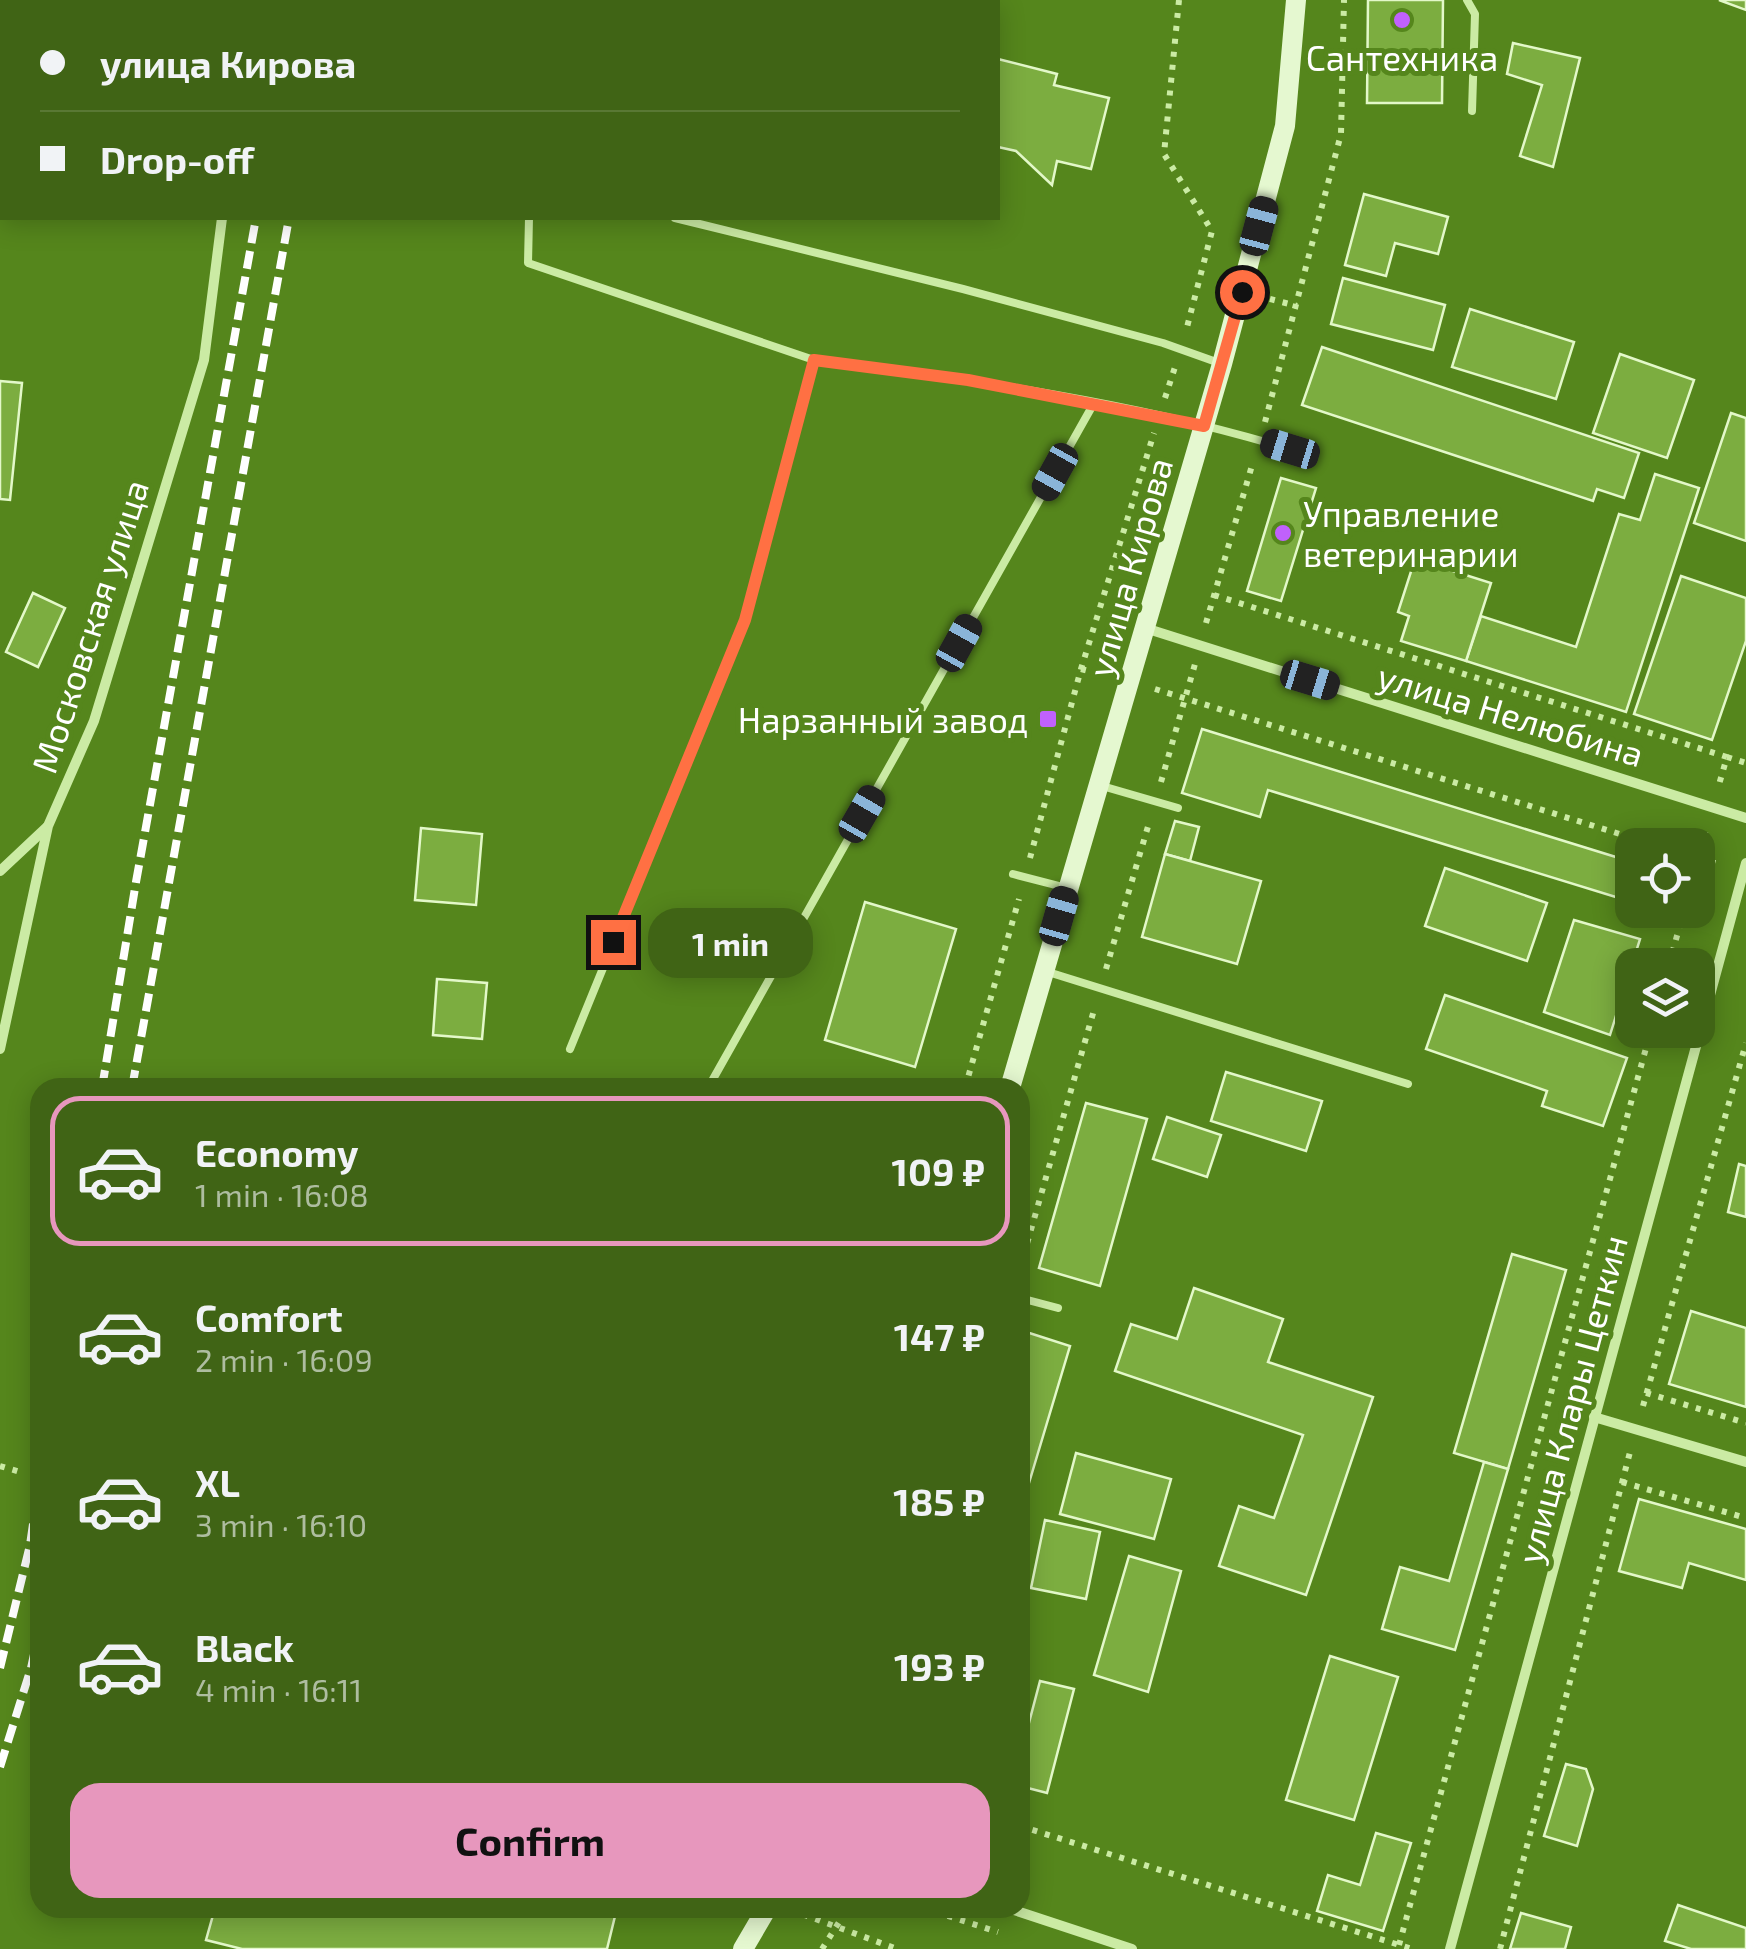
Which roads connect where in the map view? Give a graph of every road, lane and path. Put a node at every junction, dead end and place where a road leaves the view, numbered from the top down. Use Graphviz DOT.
graph roads {
  1 [pos="1179,0"];
  2 [pos="1296,0"];
  3 [pos="1466,0"];
  4 [pos="1472,111"];
  5 [pos="222,220"];
  6 [pos="529,220"];
  7 [pos="683,220"];
  8 [pos="1180,352"];
  9 [pos="814,360"];
  10 [pos="1222,364"];
  11 [pos="1094,403"];
  12 [pos="1159,416"];
  13 [pos="1204,426"];
  14 [pos="1290,449"];
  15 [pos="1214,595"];
  16 [pos="1145,628"];
  17 [pos="1082,669"];
  18 [pos="1129,681"];
  19 [pos="1727,757"];
  20 [pos="1746,763"];
  21 [pos="1098,785"];
  22 [pos="1712,806"];
  23 [pos="1178,808"];
  24 [pos="1746,818"];
  25 [pos="48,826"];
  26 [pos="1706,828"];
  27 [pos="1615,833"];
  28 [pos="1746,864"];
  29 [pos="0,871"];
  30 [pos="1013,874"];
  31 [pos="1025,877"];
  32 [pos="1067,888"];
  33 [pos="1043,970"];
  34 [pos="1746,1043"];
  35 [pos="1646,1048"];
  36 [pos="0,1049"];
  37 [pos="570,1049"];
  38 [pos="714,1078"];
  39 [pos="968,1078"];
  40 [pos="1013,1078"];
  41 [pos="1408,1084"];
  42 [pos="1030,1301"];
  43 [pos="1058,1308"];
  44 [pos="1646,1394"];
  45 [pos="1594,1416"];
  46 [pos="1746,1424"];
  47 [pos="1636,1429"];
  48 [pos="1746,1462"];
  49 [pos="0,1466"];
  50 [pos="20,1472"];
  51 [pos="1622,1482"];
  52 [pos="1746,1518"];
  53 [pos="1030,1829"];
  54 [pos="1030,1915"];
  55 [pos="761,1918"];
  56 [pos="812,1918"];
  57 [pos="842,1918"];
  58 [pos="954,1918"];
  59 [pos="837,1928"];
  60 [pos="1014,1937"];
  61 [pos="1400,1945"];
  62 [pos="743,1949"];
  63 [pos="822,1949"];
  64 [pos="897,1949"];
  65 [pos="1132,1949"];
  66 [pos="1412,1949"];
  67 [pos="1450,1949"];
  68 [pos="1500,1949"];
  1 -- 8 [label="path"];
  2 -- 10 [label="street, улица Кирова"];
  3 -- 4 [label="lane"];
  5 -- 25 [label="street, Московская улица"];
  6 -- 9 [label="lane"];
  7 -- 8 [label="lane"];
  8 -- 10 [label="lane"];
  8 -- 12 [label="path"];
  9 -- 11 [label="lane"];
  9 -- 37 [label="lane"];
  10 -- 13 [label="street, улица Кирова"];
  11 -- 12 [label="lane"];
  11 -- 38 [label="lane"];
  12 -- 13 [label="lane"];
  12 -- 17 [label="path"];
  13 -- 14 [label="lane"];
  13 -- 16 [label="street, улица Кирова"];
  15 -- 19 [label="path"];
  16 -- 18 [label="street, улица Кирова"];
  16 -- 22 [label="street, улица Нелюбина"];
  17 -- 18 [label="path"];
  17 -- 31 [label="path"];
  18 -- 21 [label="street, улица Кирова"];
  18 -- 27 [label="path"];
  19 -- 20 [label="path"];
  19 -- 22 [label="path"];
  21 -- 23 [label="lane"];
  21 -- 32 [label="street, улица Кирова"];
  22 -- 24 [label="street, улица Нелюбина"];
  22 -- 26 [label="path"];
  25 -- 29 [label="street"];
  25 -- 36 [label="street, Московская улица"];
  28 -- 45 [label="street, улица Клары Цеткин"];
  30 -- 31 [label="lane"];
  31 -- 32 [label="lane"];
  31 -- 39 [label="path"];
  32 -- 33 [label="street, улица Кирова"];
  33 -- 40 [label="street, улица Кирова"];
  33 -- 41 [label="lane"];
  34 -- 44 [label="path"];
  35 -- 61 [label="path"];
  42 -- 43 [label="lane"];
  44 -- 46 [label="path"];
  44 -- 47 [label="path"];
  45 -- 47 [label="street"];
  45 -- 67 [label="street, улица Клары Цеткин"];
  47 -- 48 [label="street"];
  47 -- 51 [label="path"];
  49 -- 50 [label="path"];
  51 -- 52 [label="path"];
  51 -- 68 [label="path"];
  53 -- 61 [label="path"];
  54 -- 65 [label="street"];
  55 -- 62 [label="street"];
  56 -- 59 [label="path"];
  57 -- 59 [label="path"];
  58 -- 60 [label="path"];
  59 -- 63 [label="path"];
  59 -- 64 [label="path"];
  61 -- 66 [label="path"];
}
